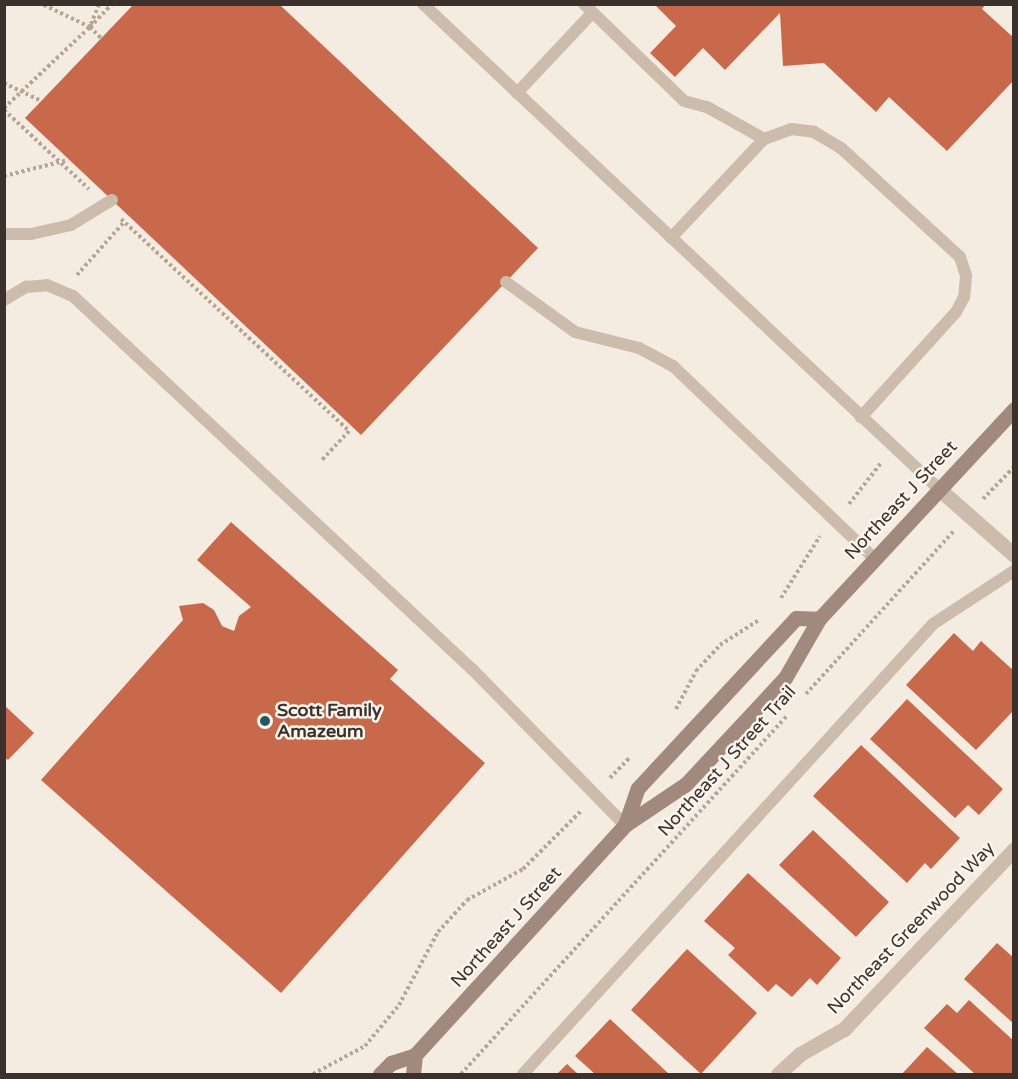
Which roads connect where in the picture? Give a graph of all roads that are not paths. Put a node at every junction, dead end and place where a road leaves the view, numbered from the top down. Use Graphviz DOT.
graph roads {
  1 [pos="423,4"];
  2 [pos="588,9"];
  3 [pos="517,93"];
  4 [pos="764,139"];
  5 [pos="109,202"];
  6 [pos="4,234"];
  7 [pos="671,238"];
  8 [pos="506,282"];
  9 [pos="4,300"];
  10 [pos="1014,409"];
  11 [pos="861,417"];
  12 [pos="939,489"];
  13 [pos="1014,555"];
  14 [pos="874,558"];
  15 [pos="1014,571"];
  16 [pos="819,619"];
  17 [pos="625,825"];
  18 [pos="1014,849"];
  19 [pos="415,1055"];
  20 [pos="380,1074"];
  21 [pos="413,1074"];
  22 [pos="523,1074"];
  23 [pos="778,1074"];
  1 -- 3 [label="lane"];
  2 -- 3 [label="lane"];
  2 -- 4 [label="lane"];
  3 -- 7 [label="lane"];
  4 -- 7 [label="lane"];
  4 -- 11 [label="lane"];
  5 -- 6 [label="lane"];
  7 -- 11 [label="lane"];
  8 -- 14 [label="lane"];
  9 -- 17 [label="lane"];
  10 -- 12 [label="street, Northeast J Street"];
  11 -- 12 [label="lane"];
  12 -- 13 [label="street"];
  12 -- 14 [label="street, Northeast J Street"];
  14 -- 16 [label="street, Northeast J Street"];
  15 -- 22 [label="lane"];
  16 -- 17 [label="street, Northeast J Street"];
  16 -- 17 [label="street, Northeast J Street"];
  17 -- 19 [label="street, Northeast J Street"];
  18 -- 23 [label="street, Northeast Greenwood Way"];
  19 -- 20 [label="street, Northeast J Street"];
  19 -- 21 [label="street"];
}
